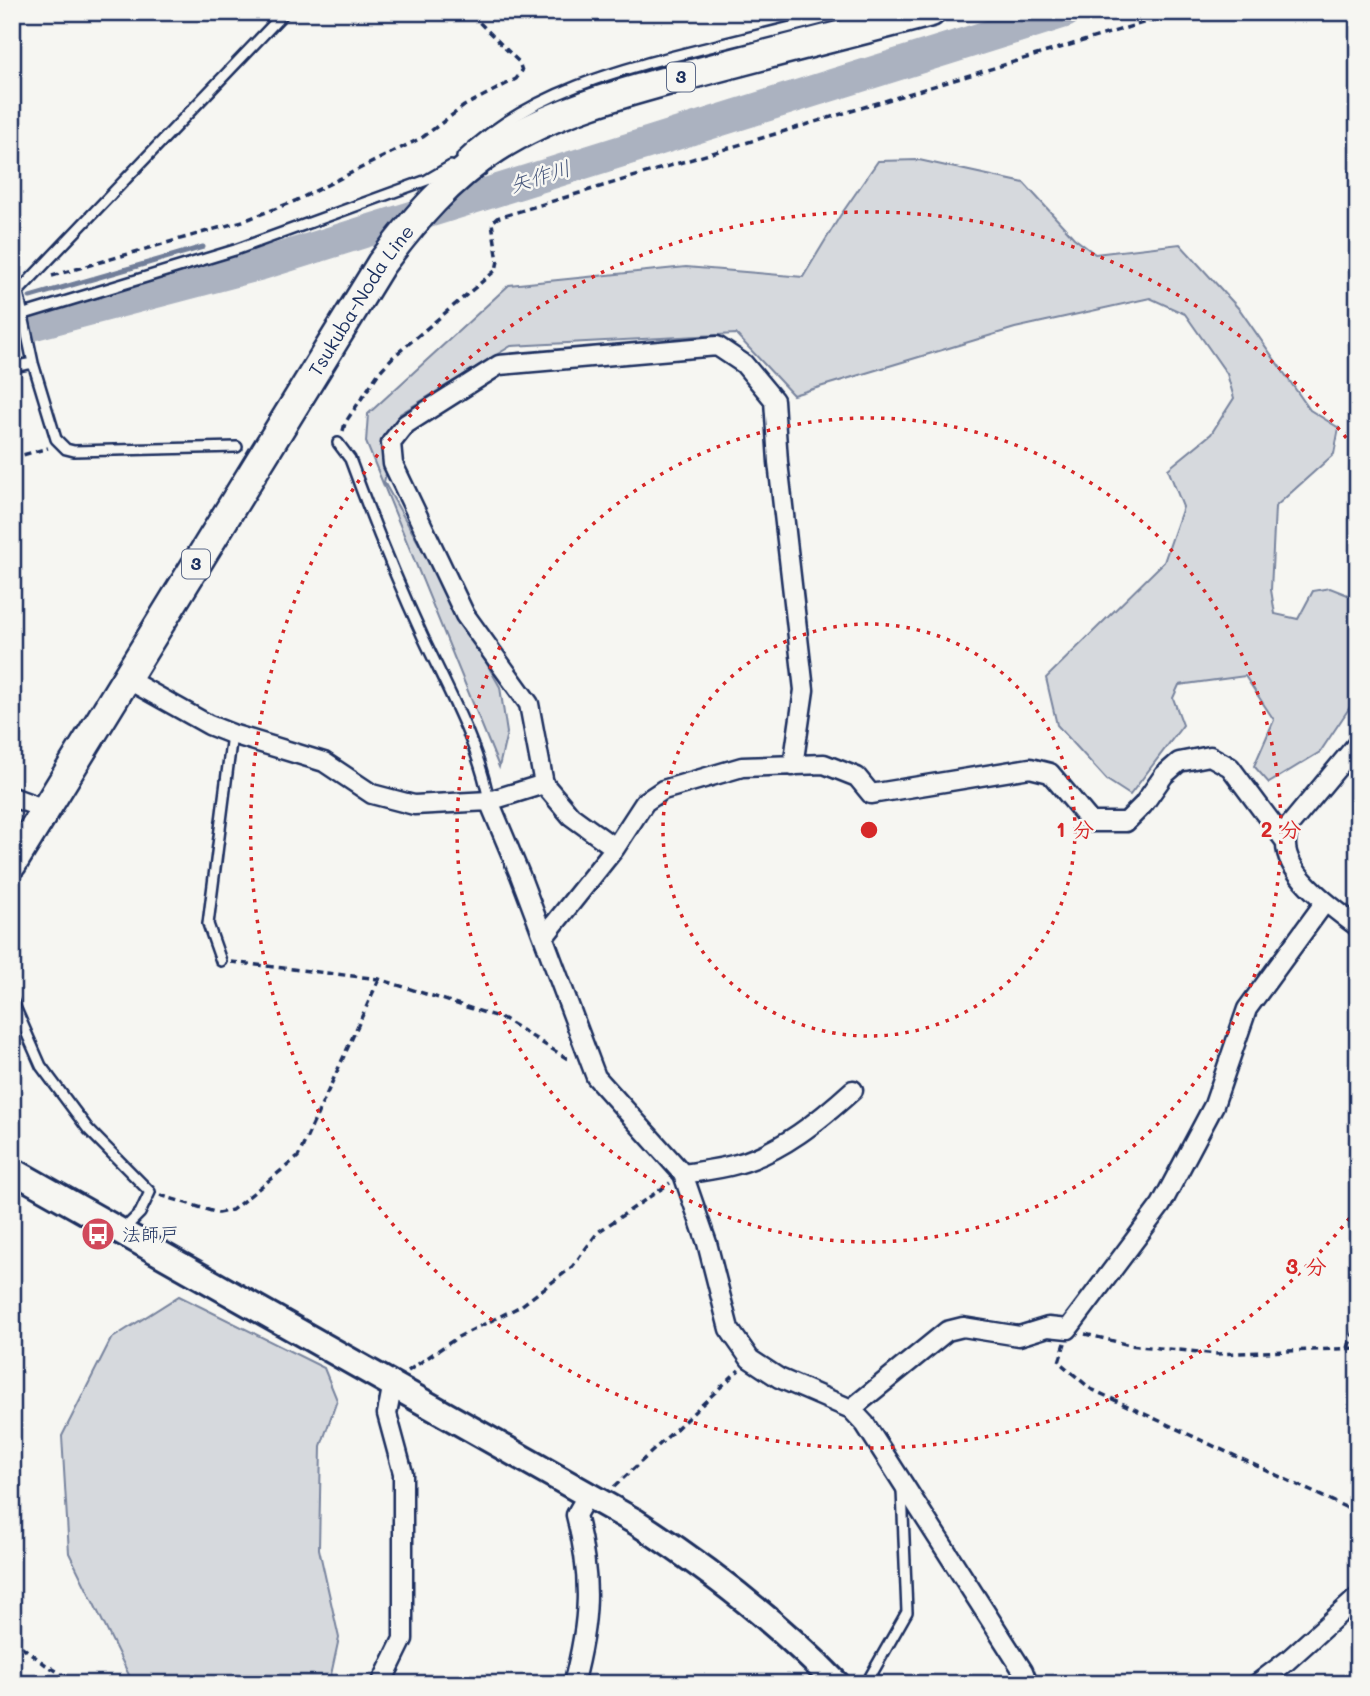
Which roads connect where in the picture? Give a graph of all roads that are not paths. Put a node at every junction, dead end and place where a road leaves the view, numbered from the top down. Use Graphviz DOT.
graph roads {
  1 [pos="285,12"];
  2 [pos="849,12"];
  3 [pos="932,12"];
  4 [pos="455,174"];
  5 [pos="22,317"];
  6 [pos="32,358"];
  7 [pos="12,367"];
  8 [pos="338,443"];
  9 [pos="237,447"];
  10 [pos="125,678"];
  11 [pos="232,734"];
  12 [pos="1358,743"];
  13 [pos="793,766"];
  14 [pos="544,784"];
  15 [pos="12,797"];
  16 [pos="489,801"];
  17 [pos="45,809"];
  18 [pos="1286,842"];
  19 [pos="615,848"];
  20 [pos="12,864"];
  21 [pos="1325,902"];
  22 [pos="1358,927"];
  23 [pos="544,937"];
  24 [pos="222,961"];
  25 [pos="12,1000"];
  26 [pos="853,1090"];
  27 [pos="12,1170"];
  28 [pos="683,1174"];
  29 [pos="121,1232"];
  30 [pos="393,1383"];
  31 [pos="852,1409"];
  32 [pos="902,1484"];
  33 [pos="594,1497"];
  34 [pos="1358,1597"];
  35 [pos="381,1684"];
  36 [pos="573,1684"];
  37 [pos="837,1684"];
  38 [pos="866,1684"];
  39 [pos="1028,1684"];
  40 [pos="1257,1684"];
  1 -- 5 [label="lane"];
  2 -- 4 [label="lane"];
  3 -- 4 [label="main road, Tsukuba-Noda Line / 3"];
  4 -- 5 [label="lane"];
  4 -- 10 [label="main road, Tsukuba-Noda Line / 3"];
  5 -- 6 [label="lane"];
  6 -- 7 [label="lane"];
  6 -- 9 [label="lane"];
  8 -- 16 [label="lane"];
  10 -- 11 [label="street"];
  10 -- 17 [label="main road, Tsukuba-Noda Line / 3"];
  11 -- 16 [label="street"];
  11 -- 24 [label="lane"];
  12 -- 18 [label="street"];
  13 -- 14 [label="street"];
  13 -- 18 [label="street"];
  13 -- 19 [label="street"];
  14 -- 16 [label="street"];
  14 -- 19 [label="street"];
  15 -- 17 [label="street"];
  16 -- 23 [label="street"];
  17 -- 20 [label="main road, Tsukuba-Noda Line / 3"];
  18 -- 21 [label="street"];
  19 -- 23 [label="street"];
  21 -- 22 [label="street"];
  21 -- 31 [label="street"];
  23 -- 28 [label="street"];
  25 -- 29 [label="lane"];
  26 -- 28 [label="street"];
  27 -- 29 [label="street"];
  28 -- 31 [label="street"];
  29 -- 30 [label="street"];
  30 -- 33 [label="street"];
  30 -- 35 [label="street"];
  31 -- 32 [label="street"];
  32 -- 38 [label="lane"];
  32 -- 39 [label="street"];
  33 -- 36 [label="street"];
  33 -- 37 [label="street"];
  34 -- 40 [label="street"];
}
